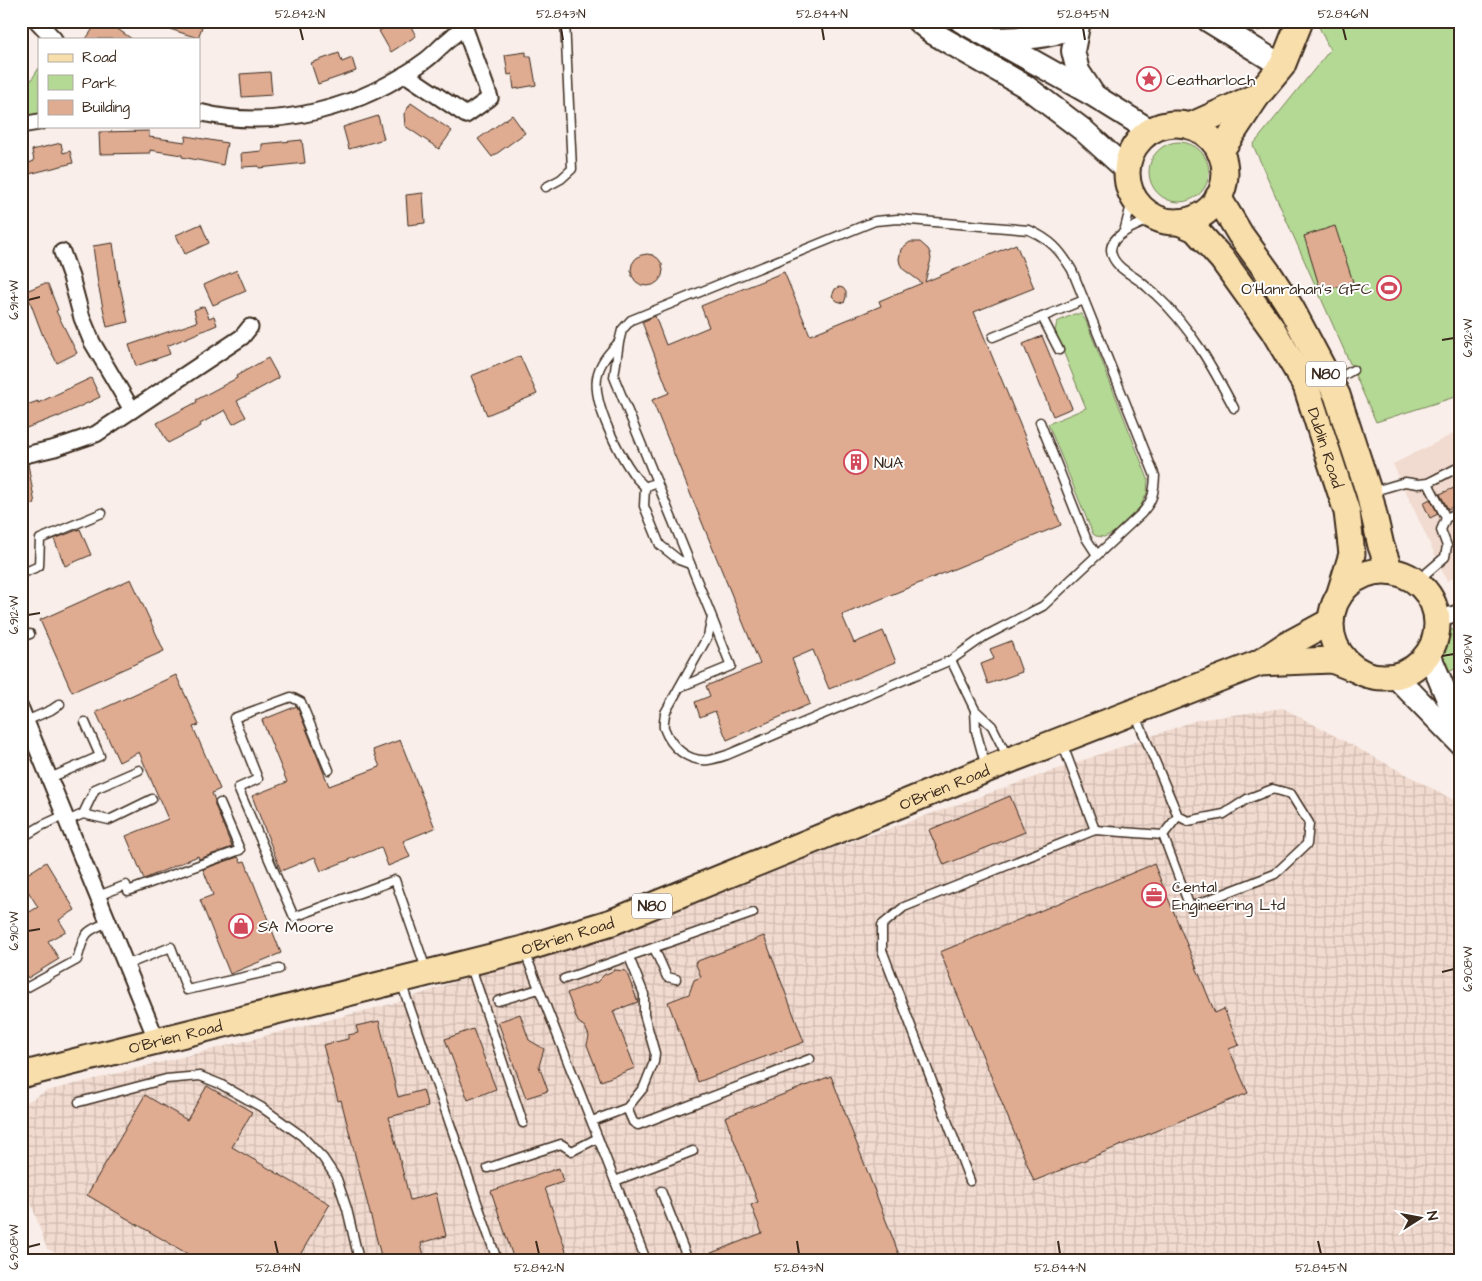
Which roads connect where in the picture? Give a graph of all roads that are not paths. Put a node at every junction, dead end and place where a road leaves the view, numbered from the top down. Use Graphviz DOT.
graph roads {
  1 [pos="37,21"];
  2 [pos="565,21"];
  3 [pos="918,21"];
  4 [pos="961,21"];
  5 [pos="1209,21"];
  6 [pos="1300,21"];
  7 [pos="466,24"];
  8 [pos="1076,24"];
  9 [pos="53,38"];
  10 [pos="994,39"];
  11 [pos="1282,66"];
  12 [pos="1053,72"];
  13 [pos="405,74"];
  14 [pos="1093,95"];
  15 [pos="1039,96"];
  16 [pos="1257,96"];
  17 [pos="200,112"];
  18 [pos="38,122"];
  19 [pos="21,125"];
  20 [pos="1190,126"];
  21 [pos="1150,130"];
  22 [pos="1220,152"];
  23 [pos="1127,170"];
  24 [pos="546,187"];
  25 [pos="1133,196"];
  26 [pos="1218,197"];
  27 [pos="1167,220"];
  28 [pos="1124,232"];
  29 [pos="62,252"];
  30 [pos="1084,300"];
  31 [pos="1042,317"];
  32 [pos="250,327"];
  33 [pos="993,337"];
  34 [pos="618,342"];
  35 [pos="1059,350"];
  36 [pos="1352,370"];
  37 [pos="1330,383"];
  38 [pos="1234,408"];
  39 [pos="132,410"];
  40 [pos="1040,422"];
  41 [pos="21,456"];
  42 [pos="1461,466"];
  43 [pos="657,482"];
  44 [pos="1428,483"];
  45 [pos="645,487"];
  46 [pos="1369,492"];
  47 [pos="1461,511"];
  48 [pos="102,513"];
  49 [pos="1446,518"];
  50 [pos="1097,555"];
  51 [pos="690,564"];
  52 [pos="1390,571"];
  53 [pos="21,574"];
  54 [pos="1416,582"];
  55 [pos="1338,596"];
  56 [pos="1461,612"];
  57 [pos="711,616"];
  58 [pos="1437,619"];
  59 [pos="1331,621"];
  60 [pos="30,634"];
  61 [pos="21,637"];
  62 [pos="1428,652"];
  63 [pos="951,660"];
  64 [pos="1259,663"];
  65 [pos="1361,672"];
  66 [pos="1395,676"];
  67 [pos="680,687"];
  68 [pos="60,704"];
  69 [pos="975,710"];
  70 [pos="1134,711"];
  71 [pos="24,715"];
  72 [pos="85,722"];
  73 [pos="1461,730"];
  74 [pos="1061,740"];
  75 [pos="1461,744"];
  76 [pos="998,765"];
  77 [pos="139,770"];
  78 [pos="329,770"];
  79 [pos="50,778"];
  80 [pos="152,799"];
  81 [pos="220,803"];
  82 [pos="83,814"];
  83 [pos="1178,816"];
  84 [pos="66,818"];
  85 [pos="1095,830"];
  86 [pos="1163,835"];
  87 [pos="21,838"];
  88 [pos="98,896"];
  89 [pos="753,913"];
  90 [pos="109,922"];
  91 [pos="654,948"];
  92 [pos="523,949"];
  93 [pos="629,957"];
  94 [pos="469,962"];
  95 [pos="126,965"];
  96 [pos="279,969"];
  97 [pos="427,973"];
  98 [pos="564,979"];
  99 [pos="676,979"];
  100 [pos="401,980"];
  101 [pos="21,985"];
  102 [pos="539,988"];
  103 [pos="498,1001"];
  104 [pos="156,1041"];
  105 [pos="810,1059"];
  106 [pos="21,1075"];
  107 [pos="79,1102"];
  108 [pos="626,1108"];
  109 [pos="592,1121"];
  110 [pos="523,1123"];
  111 [pos="598,1138"];
  112 [pos="693,1151"];
  113 [pos="488,1168"];
  114 [pos="615,1181"];
  115 [pos="970,1181"];
  116 [pos="661,1191"];
  117 [pos="359,1260"];
  118 [pos="497,1260"];
  119 [pos="646,1260"];
  120 [pos="688,1260"];
  1 -- 9 [label="street"];
  2 -- 24 [label="lane"];
  3 -- 15 [label="main road"];
  4 -- 10 [label="main road"];
  5 -- 11 [label="main road"];
  6 -- 11 [label="main road"];
  7 -- 13 [label="street"];
  7 -- 13 [label="street"];
  8 -- 10 [label="main road"];
  8 -- 12 [label="main road"];
  8 -- 14 [label="main road"];
  10 -- 12 [label="main road"];
  11 -- 16 [label="main road"];
  12 -- 14 [label="main road"];
  12 -- 15 [label="main road"];
  13 -- 17 [label="street"];
  14 -- 21 [label="main road"];
  15 -- 23 [label="main road"];
  16 -- 20 [label="main road"];
  16 -- 22 [label="main road"];
  18 -- 19 [label="street"];
  20 -- 21 [label="main road"];
  20 -- 22 [label="main road"];
  21 -- 23 [label="main road"];
  22 -- 26 [label="main road"];
  23 -- 25 [label="main road, N80"];
  25 -- 27 [label="main road, N80"];
  25 -- 28 [label="lane"];
  26 -- 27 [label="main road"];
  26 -- 37 [label="main road, Dublin Road / N80"];
  27 -- 28 [label="lane"];
  27 -- 55 [label="main road, Dublin Road / N80"];
  28 -- 38 [label="lane"];
  29 -- 39 [label="street"];
  30 -- 31 [label="lane"];
  30 -- 34 [label="lane"];
  30 -- 50 [label="lane"];
  31 -- 33 [label="lane"];
  31 -- 35 [label="lane"];
  32 -- 39 [label="street"];
  34 -- 43 [label="lane"];
  34 -- 45 [label="lane"];
  36 -- 37 [label="lane"];
  37 -- 46 [label="main road, Dublin Road / N80"];
  39 -- 41 [label="street"];
  40 -- 50 [label="lane"];
  42 -- 44 [label="lane"];
  43 -- 45 [label="lane"];
  43 -- 51 [label="lane"];
  44 -- 46 [label="lane"];
  44 -- 49 [label="lane"];
  45 -- 51 [label="lane"];
  46 -- 52 [label="main road, Dublin Road / N80"];
  47 -- 49 [label="lane"];
  48 -- 53 [label="lane"];
  49 -- 54 [label="lane"];
  50 -- 63 [label="lane"];
  51 -- 57 [label="lane"];
  52 -- 54 [label="main road"];
  52 -- 55 [label="main road"];
  54 -- 58 [label="main road"];
  55 -- 59 [label="main road, N80"];
  56 -- 58 [label="street"];
  57 -- 67 [label="lane"];
  57 -- 67 [label="lane"];
  58 -- 62 [label="main road"];
  59 -- 64 [label="main road, O'Brien Road / N80"];
  59 -- 65 [label="main road, N80"];
  60 -- 61 [label="lane"];
  62 -- 66 [label="main road"];
  62 -- 73 [label="main road"];
  63 -- 67 [label="lane"];
  63 -- 69 [label="lane"];
  64 -- 65 [label="main road, O'Brien Road / N80"];
  64 -- 70 [label="main road, O'Brien Road / N80"];
  65 -- 66 [label="main road, N80"];
  66 -- 75 [label="main road"];
  68 -- 71 [label="lane"];
  69 -- 76 [label="lane"];
  69 -- 76 [label="lane"];
  70 -- 74 [label="main road, O'Brien Road / N80"];
  70 -- 83 [label="lane"];
  71 -- 79 [label="street"];
  72 -- 79 [label="lane"];
  74 -- 76 [label="main road, O'Brien Road / N80"];
  74 -- 85 [label="lane"];
  76 -- 92 [label="main road, O'Brien Road / N80"];
  77 -- 82 [label="lane"];
  78 -- 97 [label="lane"];
  79 -- 84 [label="street"];
  80 -- 82 [label="lane"];
  81 -- 88 [label="lane"];
  82 -- 84 [label="lane"];
  83 -- 86 [label="lane"];
  83 -- 86 [label="lane"];
  84 -- 87 [label="lane"];
  84 -- 88 [label="street"];
  85 -- 86 [label="lane"];
  85 -- 115 [label="lane"];
  88 -- 90 [label="street"];
  89 -- 91 [label="lane"];
  90 -- 95 [label="street"];
  90 -- 101 [label="lane"];
  91 -- 93 [label="lane"];
  91 -- 99 [label="lane"];
  92 -- 94 [label="main road, O'Brien Road / N80"];
  92 -- 102 [label="lane"];
  93 -- 98 [label="lane"];
  93 -- 108 [label="lane"];
  94 -- 97 [label="main road, O'Brien Road / N80"];
  94 -- 110 [label="lane"];
  95 -- 96 [label="lane"];
  95 -- 104 [label="street"];
  97 -- 100 [label="main road, O'Brien Road / N80"];
  100 -- 104 [label="main road, O'Brien Road / N80"];
  100 -- 118 [label="lane"];
  102 -- 103 [label="lane"];
  102 -- 109 [label="lane"];
  104 -- 106 [label="main road, O'Brien Road / N80"];
  105 -- 108 [label="lane"];
  107 -- 117 [label="lane"];
  108 -- 109 [label="lane"];
  109 -- 111 [label="lane"];
  111 -- 113 [label="lane"];
  111 -- 114 [label="lane"];
  112 -- 114 [label="lane"];
  114 -- 119 [label="lane"];
  116 -- 120 [label="lane"];
}
